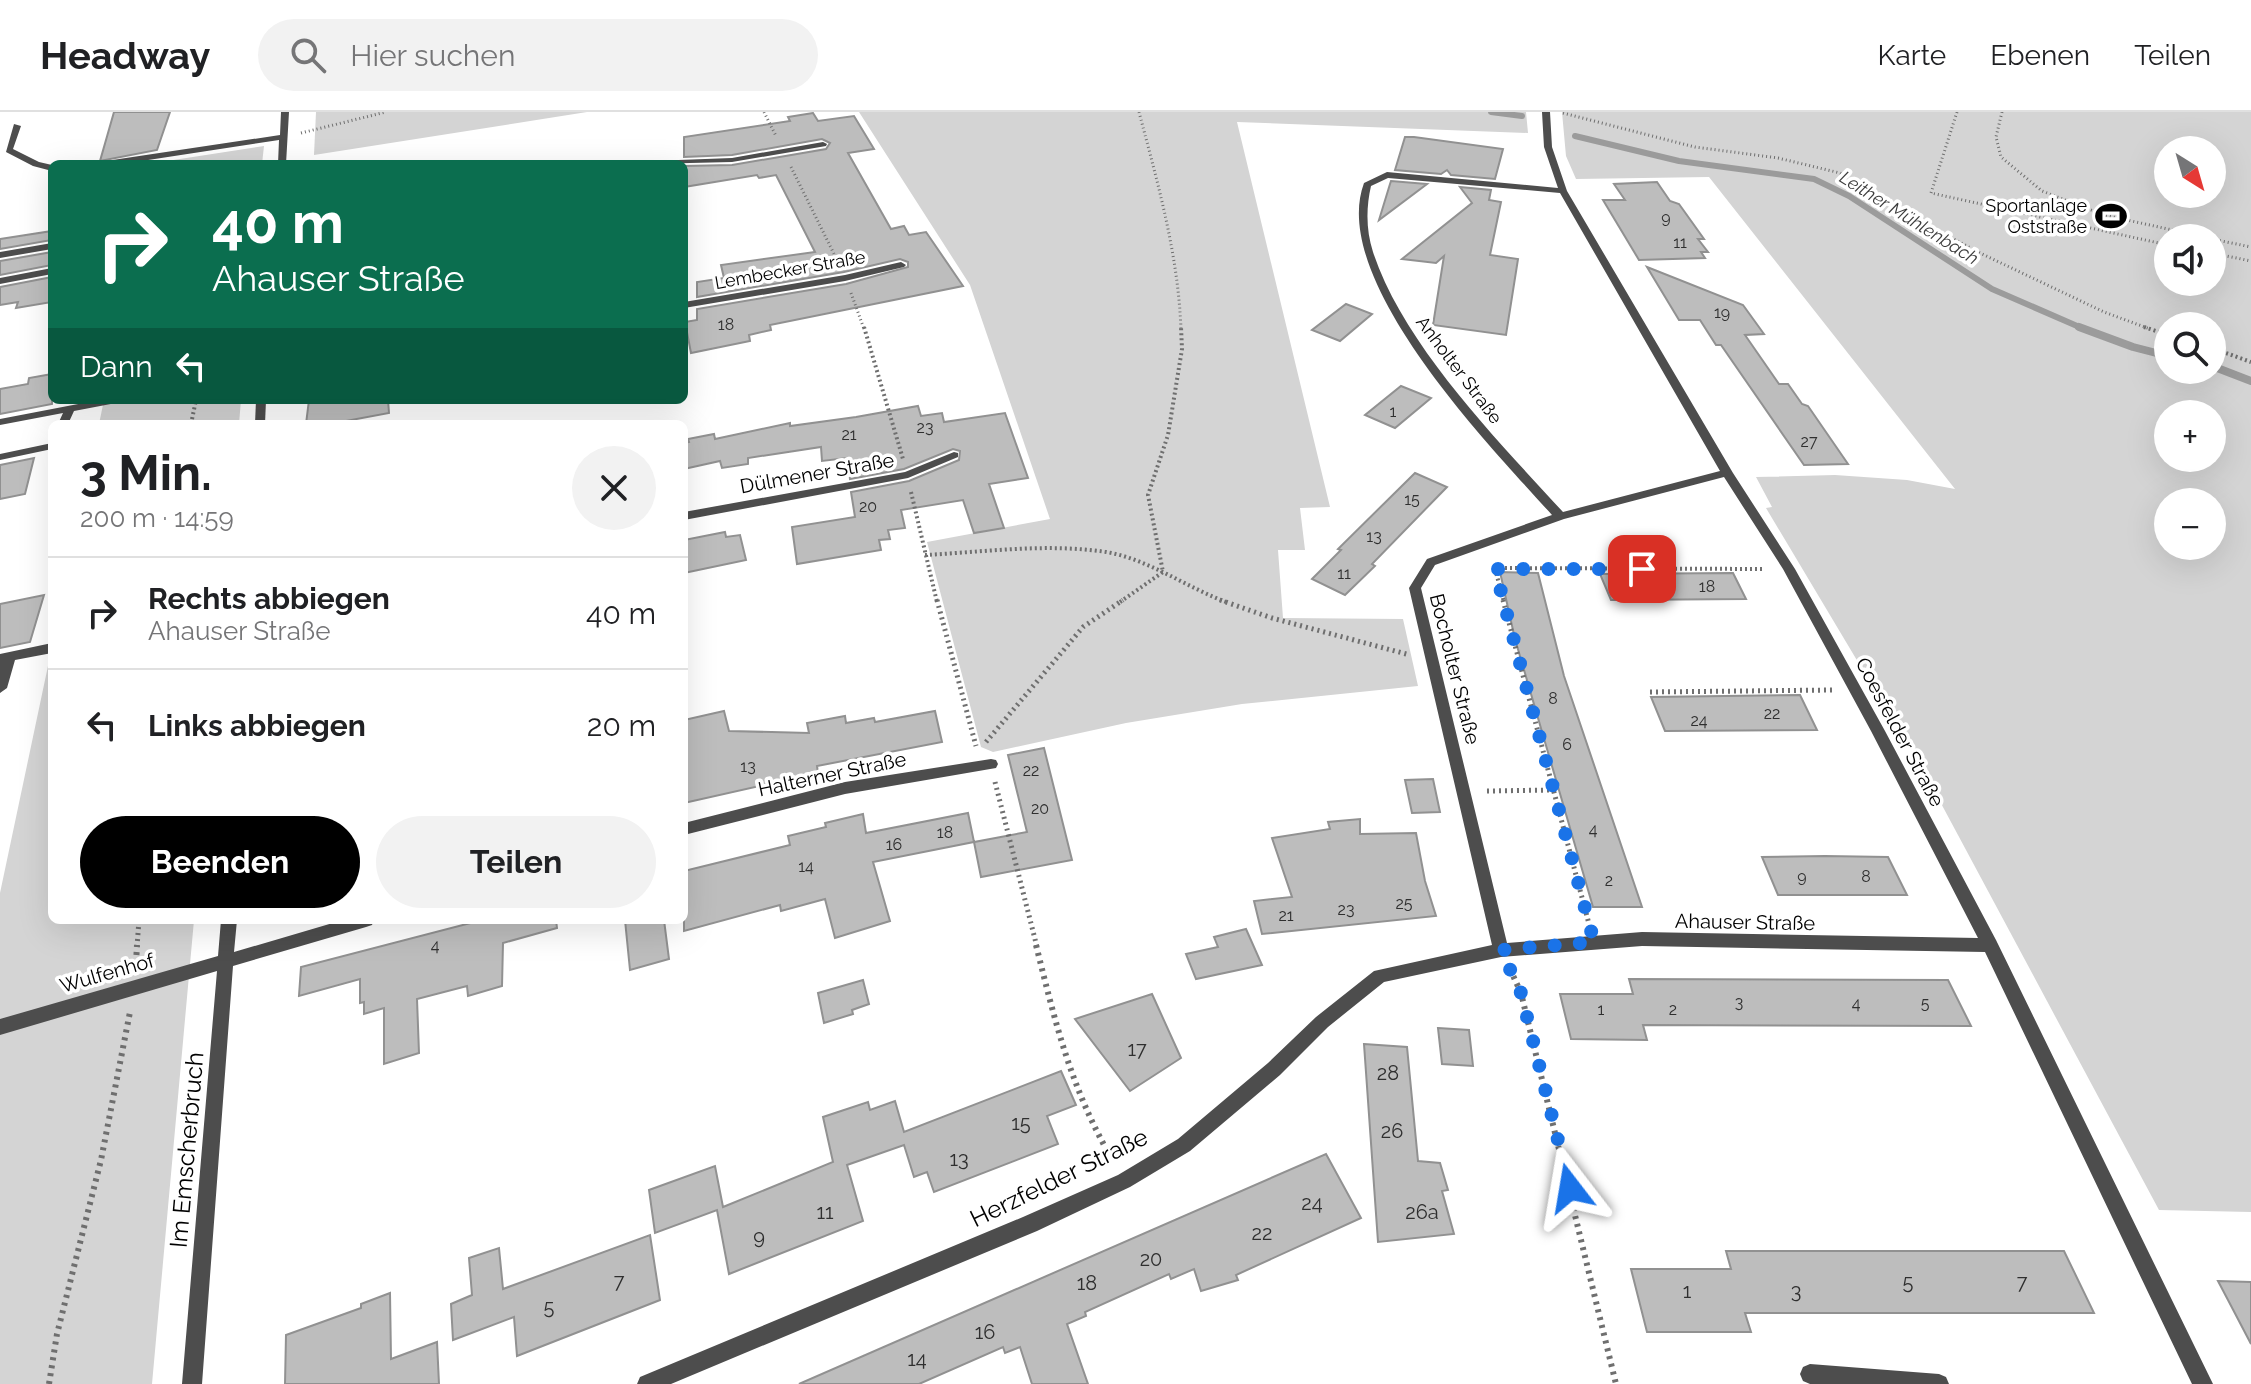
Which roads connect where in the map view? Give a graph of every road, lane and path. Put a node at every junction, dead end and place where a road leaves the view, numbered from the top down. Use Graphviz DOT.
graph roads {
  1 [pos="285,112"];
  2 [pos="386,112"];
  3 [pos="764,112"];
  4 [pos="1139,112"];
  5 [pos="1546,112"];
  6 [pos="1560,112"];
  7 [pos="1957,112"];
  8 [pos="2002,112"];
  9 [pos="17,126"];
  10 [pos="284,137"];
  11 [pos="823,144"];
  12 [pos="783,150"];
  13 [pos="132,160"];
  14 [pos="282,160"];
  15 [pos="688,162"];
  16 [pos="48,167"];
  17 [pos="1563,191"];
  18 [pos="2154,226"];
  19 [pos="2154,242"];
  20 [pos="2226,242"];
  21 [pos="48,247"];
  22 [pos="2251,247"];
  23 [pos="0,255"];
  24 [pos="2226,256"];
  25 [pos="2251,261"];
  26 [pos="901,265"];
  27 [pos="48,272"];
  28 [pos="845,278"];
  29 [pos="0,281"];
  30 [pos="688,304"];
  31 [pos="2154,330"];
  32 [pos="2226,353"];
  33 [pos="2251,362"];
  34 [pos="96,404"];
  35 [pos="70,409"];
  36 [pos="65,420"];
  37 [pos="0,422"];
  38 [pos="48,447"];
  39 [pos="954,455"];
  40 [pos="0,457"];
  41 [pos="1727,473"];
  42 [pos="908,475"];
  43 [pos="688,515"];
  44 [pos="1560,516"];
  45 [pos="1490,542"];
  46 [pos="925,555"];
  47 [pos="1495,569"];
  48 [pos="1789,569"];
  49 [pos="1163,572"];
  50 [pos="48,649"];
  51 [pos="5,658"];
  52 [pos="1434,662"];
  53 [pos="0,688"];
  54 [pos="1855,690"];
  55 [pos="1650,692"];
  56 [pos="976,747"];
  57 [pos="991,764"];
  58 [pos="1554,790"];
  59 [pos="1464,791"];
  60 [pos="688,828"];
  61 [pos="139,924"];
  62 [pos="229,924"];
  63 [pos="353,924"];
  64 [pos="1594,942"];
  65 [pos="1990,945"];
  66 [pos="1501,950"];
  67 [pos="226,962"];
  68 [pos="135,987"];
  69 [pos="0,1027"];
  70 [pos="1124,1181"];
  71 [pos="1810,1374"];
  72 [pos="49,1384"];
  73 [pos="192,1384"];
  74 [pos="647,1384"];
  75 [pos="1616,1384"];
  76 [pos="1939,1384"];
  77 [pos="2203,1384"];
  1 -- 10 [label="street"];
  2 -- 10 [label="path"];
  3 -- 12 [label="path"];
  4 -- 49 [label="path"];
  5 -- 17 [label="street, Coesfelder Straße"];
  6 -- 31 [label="path"];
  7 -- 19 [label="path"];
  8 -- 18 [label="path"];
  9 -- 16 [label="street"];
  10 -- 13 [label="street"];
  10 -- 14 [label="street"];
  11 -- 12 [label="street"];
  12 -- 15 [label="street"];
  12 -- 28 [label="path"];
  17 -- 41 [label="street, Coesfelder Straße"];
  17 -- 44 [label="street, Anholter Straße"];
  20 -- 22 [label="path"];
  21 -- 23 [label="street"];
  24 -- 25 [label="path"];
  26 -- 28 [label="street, Lembecker Straße"];
  27 -- 29 [label="street"];
  28 -- 30 [label="street, Lembecker Straße"];
  28 -- 42 [label="path"];
  32 -- 33 [label="path"];
  34 -- 35 [label="street"];
  35 -- 36 [label="street"];
  35 -- 37 [label="street"];
  38 -- 40 [label="street"];
  39 -- 42 [label="street, Dülmener Straße"];
  41 -- 44 [label="street, Bocholter Straße"];
  41 -- 48 [label="street, Coesfelder Straße"];
  42 -- 43 [label="street, Dülmener Straße"];
  42 -- 46 [label="path"];
  44 -- 45 [label="street, Bocholter Straße"];
  45 -- 47 [label="path"];
  45 -- 52 [label="street, Bocholter Straße"];
  46 -- 49 [label="path"];
  46 -- 56 [label="path"];
  47 -- 48 [label="path"];
  47 -- 58 [label="path"];
  48 -- 54 [label="street, Coesfelder Straße"];
  49 -- 52 [label="path"];
  49 -- 56 [label="path"];
  50 -- 51 [label="street"];
  51 -- 53 [label="street"];
  52 -- 59 [label="street, Bocholter Straße"];
  54 -- 55 [label="path"];
  54 -- 65 [label="street, Coesfelder Straße"];
  56 -- 57 [label="path"];
  57 -- 60 [label="street, Halterner Straße"];
  57 -- 70 [label="path"];
  58 -- 59 [label="path"];
  58 -- 64 [label="path"];
  59 -- 66 [label="street, Bocholter Straße"];
  61 -- 68 [label="path"];
  62 -- 67 [label="street, Im Emscherbruch"];
  63 -- 67 [label="street"];
  64 -- 65 [label="street, Ahauser Straße"];
  64 -- 66 [label="street, Ahauser Straße"];
  65 -- 77 [label="street, Coesfelder Straße"];
  66 -- 70 [label="street, Herzfelder Straße"];
  66 -- 75 [label="path"];
  67 -- 68 [label="street, Wulfenhof"];
  67 -- 73 [label="street, Im Emscherbruch"];
  68 -- 69 [label="street, Wulfenhof"];
  68 -- 72 [label="path"];
  70 -- 74 [label="street, Herzfelder Straße"];
  71 -- 76 [label="street"];
}
